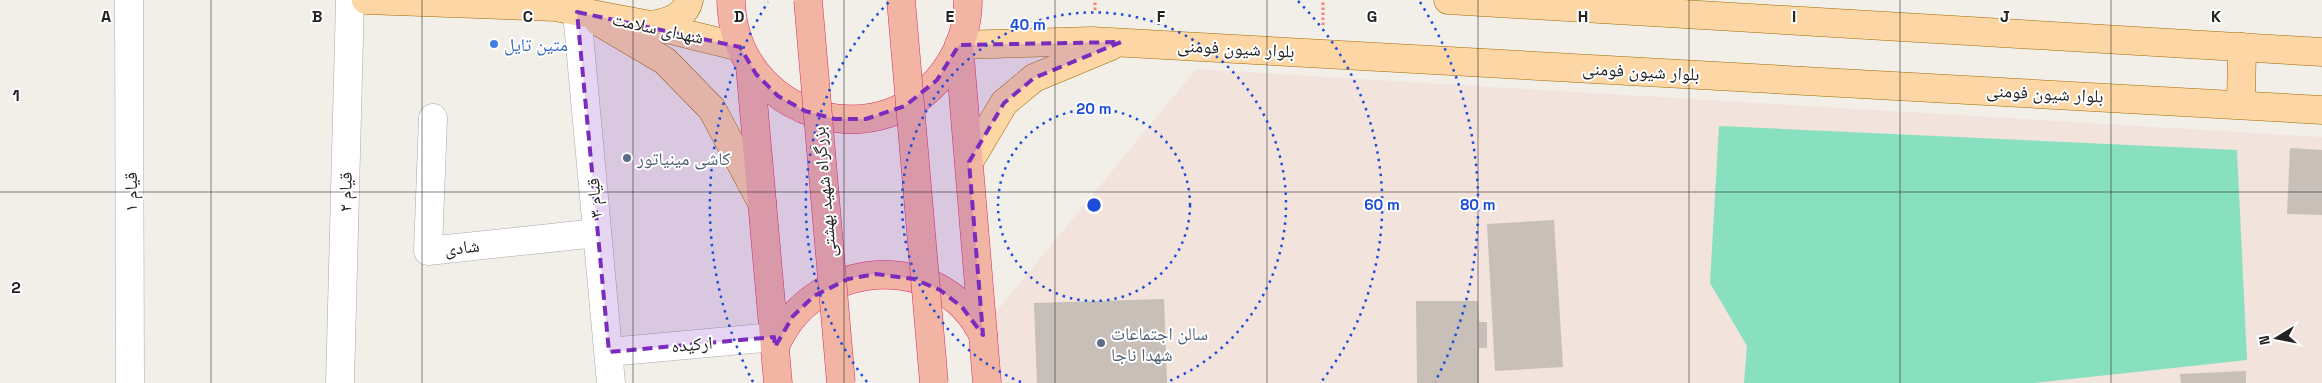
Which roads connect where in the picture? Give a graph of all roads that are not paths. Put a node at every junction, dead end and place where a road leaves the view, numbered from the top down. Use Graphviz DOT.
graph roads {
  1 [pos="129,0"];
  2 [pos="350,0"];
  3 [pos="366,0"];
  4 [pos="689,0"];
  5 [pos="731,0"];
  6 [pos="808,0"];
  7 [pos="901,0"];
  8 [pos="968,0"];
  9 [pos="1448,0"];
  10 [pos="1644,6"];
  11 [pos="581,13"];
  12 [pos="650,25"];
  13 [pos="1121,42"];
  14 [pos="959,45"];
  15 [pos="2242,47"];
  16 [pos="2322,52"];
  17 [pos="745,56"];
  18 [pos="2241,104"];
  19 [pos="2322,110"];
  20 [pos="433,118"];
  21 [pos="969,162"];
  22 [pos="762,203"];
  23 [pos="598,233"];
  24 [pos="983,335"];
  25 [pos="775,342"];
  26 [pos="609,352"];
  27 [pos="130,383"];
  28 [pos="340,383"];
  29 [pos="611,383"];
  30 [pos="778,383"];
  31 [pos="840,383"];
  32 [pos="934,383"];
  33 [pos="987,383"];
  1 -- 27 [label="street, قیام ۱"];
  2 -- 28 [label="street, قیام ۲"];
  3 -- 11 [label="main road, شهدای سلامت"];
  4 -- 12 [label="main road"];
  5 -- 17 [label="highway"];
  6 -- 31 [label="highway, بزرگراه شهید بهشتی, bridge"];
  7 -- 32 [label="highway, bridge"];
  8 -- 14 [label="highway"];
  9 -- 10 [label="main road"];
  10 -- 15 [label="main road"];
  11 -- 12 [label="main road, شهدای سلامت"];
  11 -- 22 [label="main road"];
  11 -- 23 [label="street, قیام ۳"];
  12 -- 17 [label="main road, شهدای سلامت"];
  13 -- 14 [label="main road, بلوار شیون فومنی"];
  13 -- 18 [label="main road, بلوار شیون فومنی"];
  13 -- 21 [label="main road"];
  14 -- 17 [label="highway"];
  14 -- 21 [label="highway"];
  15 -- 16 [label="main road"];
  15 -- 18 [label="main road"];
  17 -- 22 [label="highway"];
  18 -- 19 [label="main road, بلوار شیون فومنی"];
  20 -- 23 [label="street, شادی"];
  21 -- 24 [label="highway"];
  22 -- 25 [label="highway"];
  23 -- 26 [label="street, قیام ۳"];
  24 -- 25 [label="highway"];
  24 -- 33 [label="highway"];
  25 -- 26 [label="street, ارکیده"];
  25 -- 30 [label="highway"];
  26 -- 29 [label="street, قیام ۳"];
}
